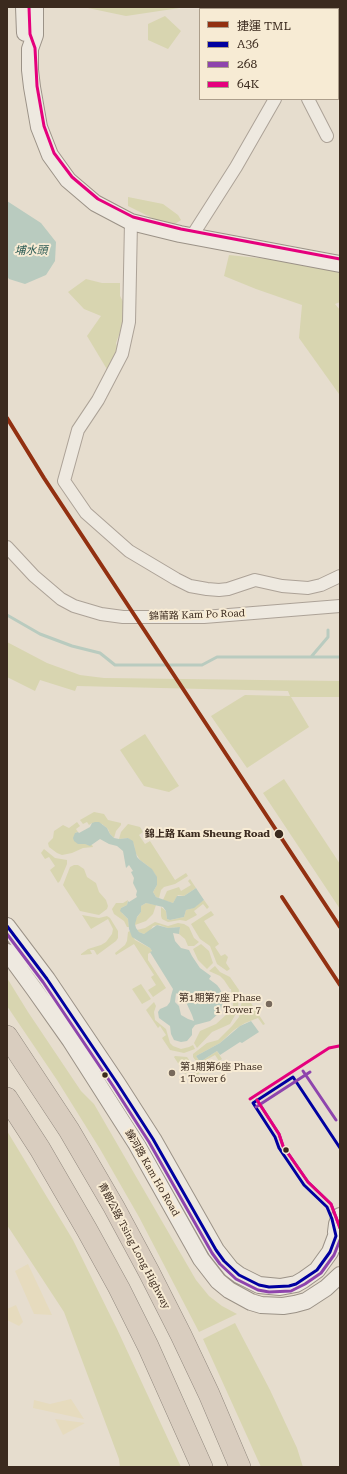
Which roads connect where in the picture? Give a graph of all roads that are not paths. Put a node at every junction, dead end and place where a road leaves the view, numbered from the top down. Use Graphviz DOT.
graph roads {
  1 [pos="12,7"];
  2 [pos="24,7"];
  3 [pos="35,7"];
  4 [pos="24,30"];
  5 [pos="30,49"];
  6 [pos="274,100"];
  7 [pos="309,100"];
  8 [pos="327,136"];
  9 [pos="131,222"];
  10 [pos="192,236"];
  11 [pos="340,264"];
  12 [pos="7,547"];
  13 [pos="340,576"];
  14 [pos="340,606"];
  15 [pos="7,926"];
  16 [pos="7,952"];
  17 [pos="7,1036"];
  18 [pos="7,1098"];
  19 [pos="340,1216"];
  20 [pos="338,1240"];
  21 [pos="340,1275"];
  22 [pos="202,1467"];
  23 [pos="240,1467"];
  1 -- 4 [label="main road"];
  2 -- 4 [label="main road"];
  3 -- 5 [label="main road"];
  4 -- 5 [label="main road"];
  5 -- 9 [label="main road"];
  6 -- 10 [label="street"];
  7 -- 8 [label="street"];
  9 -- 10 [label="main road"];
  9 -- 13 [label="street"];
  10 -- 11 [label="main road"];
  12 -- 14 [label="street, 錦莆路 Kam Po Road"];
  15 -- 20 [label="main road, 錦河路 Kam Ho Road"];
  16 -- 21 [label="main road, 錦河路 Kam Ho Road"];
  17 -- 23 [label="highway, 青朗公路 Tsing Long Highway"];
  18 -- 22 [label="highway"];
  19 -- 20 [label="main road, 錦河路 Kam Ho Road"];
}
